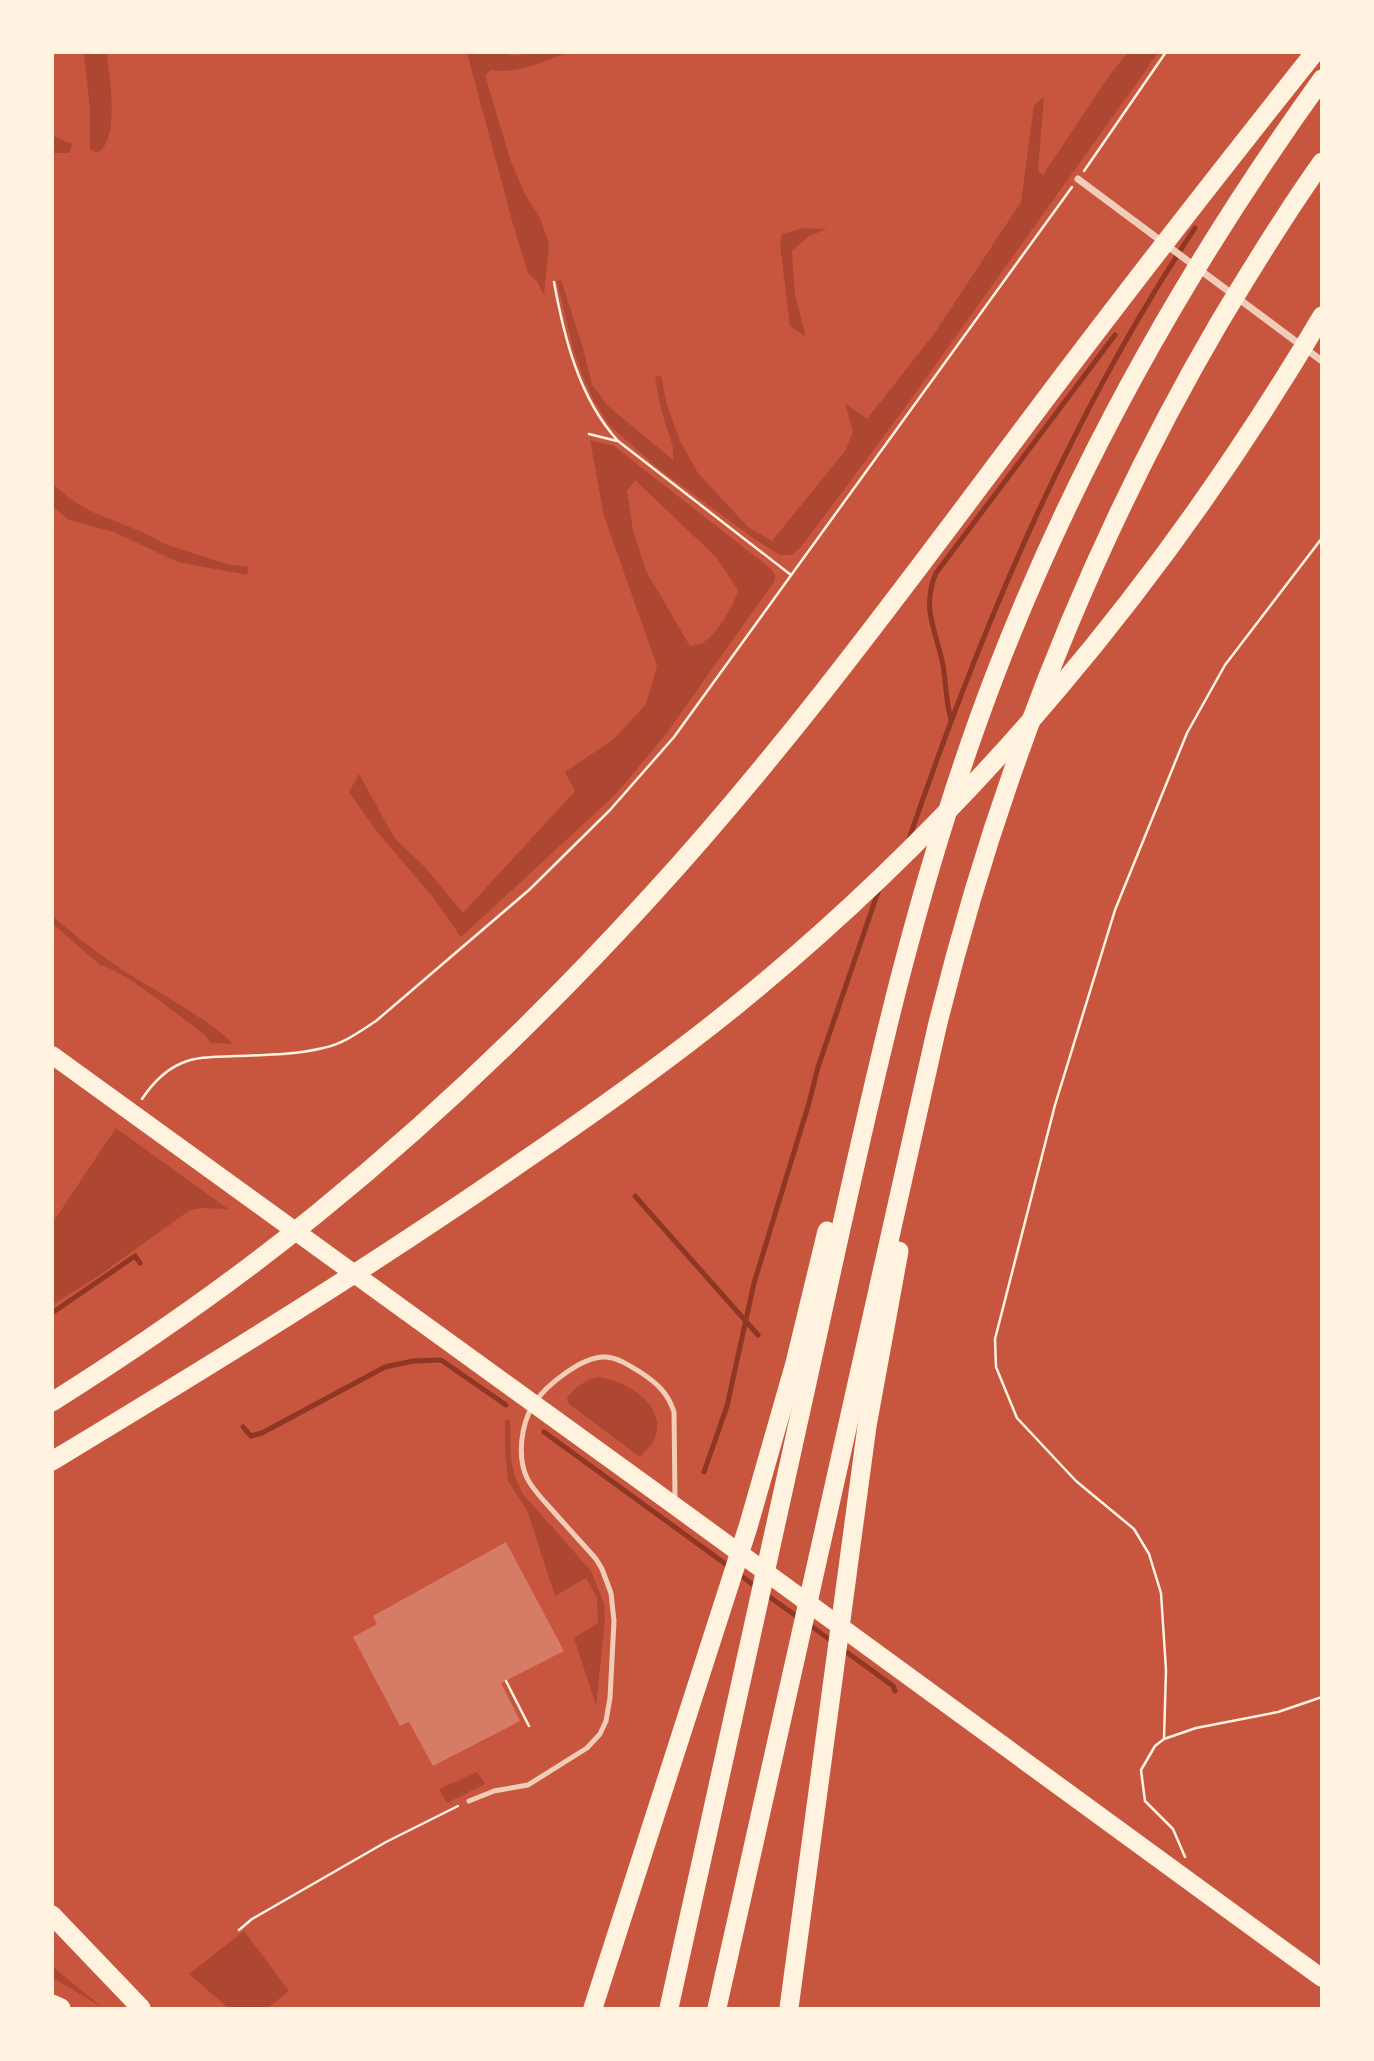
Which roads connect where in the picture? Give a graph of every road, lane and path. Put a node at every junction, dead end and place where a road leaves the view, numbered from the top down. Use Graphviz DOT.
graph roads {
  1 [pos="1166,52"];
  2 [pos="1315,52"];
  3 [pos="1321,79"];
  4 [pos="1321,162"];
  5 [pos="1079,179"];
  6 [pos="554,282"];
  7 [pos="1321,316"];
  8 [pos="1321,361"];
  9 [pos="590,434"];
  10 [pos="618,441"];
  11 [pos="1321,538"];
  12 [pos="791,575"];
  13 [pos="982,859"];
  14 [pos="917,910"];
  15 [pos="52,1055"];
  16 [pos="132,1113"];
  17 [pos="52,1402"];
  18 [pos="533,1404"];
  19 [pos="52,1461"];
  20 [pos="675,1506"];
  21 [pos="837,1659"];
  22 [pos="506,1681"];
  23 [pos="1321,1697"];
  24 [pos="529,1726"];
  25 [pos="1164,1739"];
  26 [pos="469,1801"];
  27 [pos="1194,1885"];
  28 [pos="52,1915"];
  29 [pos="239,1930"];
  30 [pos="1321,1978"];
  31 [pos="52,2004"];
  32 [pos="718,2004"];
  33 [pos="61,2008"];
  34 [pos="141,2008"];
  35 [pos="593,2008"];
  36 [pos="668,2008"];
  37 [pos="789,2008"];
  38 [pos="802,2008"];
  1 -- 5 [label="path"];
  2 -- 17 [label="highway"];
  3 -- 14 [label="highway"];
  4 -- 13 [label="highway"];
  5 -- 8 [label="street"];
  5 -- 12 [label="path"];
  6 -- 10 [label="path"];
  7 -- 19 [label="highway"];
  9 -- 10 [label="path"];
  10 -- 12 [label="path"];
  11 -- 25 [label="path"];
  12 -- 16 [label="path"];
  13 -- 21 [label="highway"];
  13 -- 32 [label="highway"];
  14 -- 35 [label="highway"];
  14 -- 36 [label="highway"];
  15 -- 16 [label="highway"];
  16 -- 18 [label="highway"];
  18 -- 20 [label="highway"];
  18 -- 20 [label="lane"];
  18 -- 26 [label="lane"];
  20 -- 27 [label="highway"];
  21 -- 37 [label="highway"];
  21 -- 38 [label="highway"];
  22 -- 24 [label="path"];
  23 -- 25 [label="path"];
  25 -- 27 [label="path"];
  26 -- 29 [label="path"];
  27 -- 30 [label="highway"];
  28 -- 34 [label="highway"];
  31 -- 33 [label="highway"];
}
